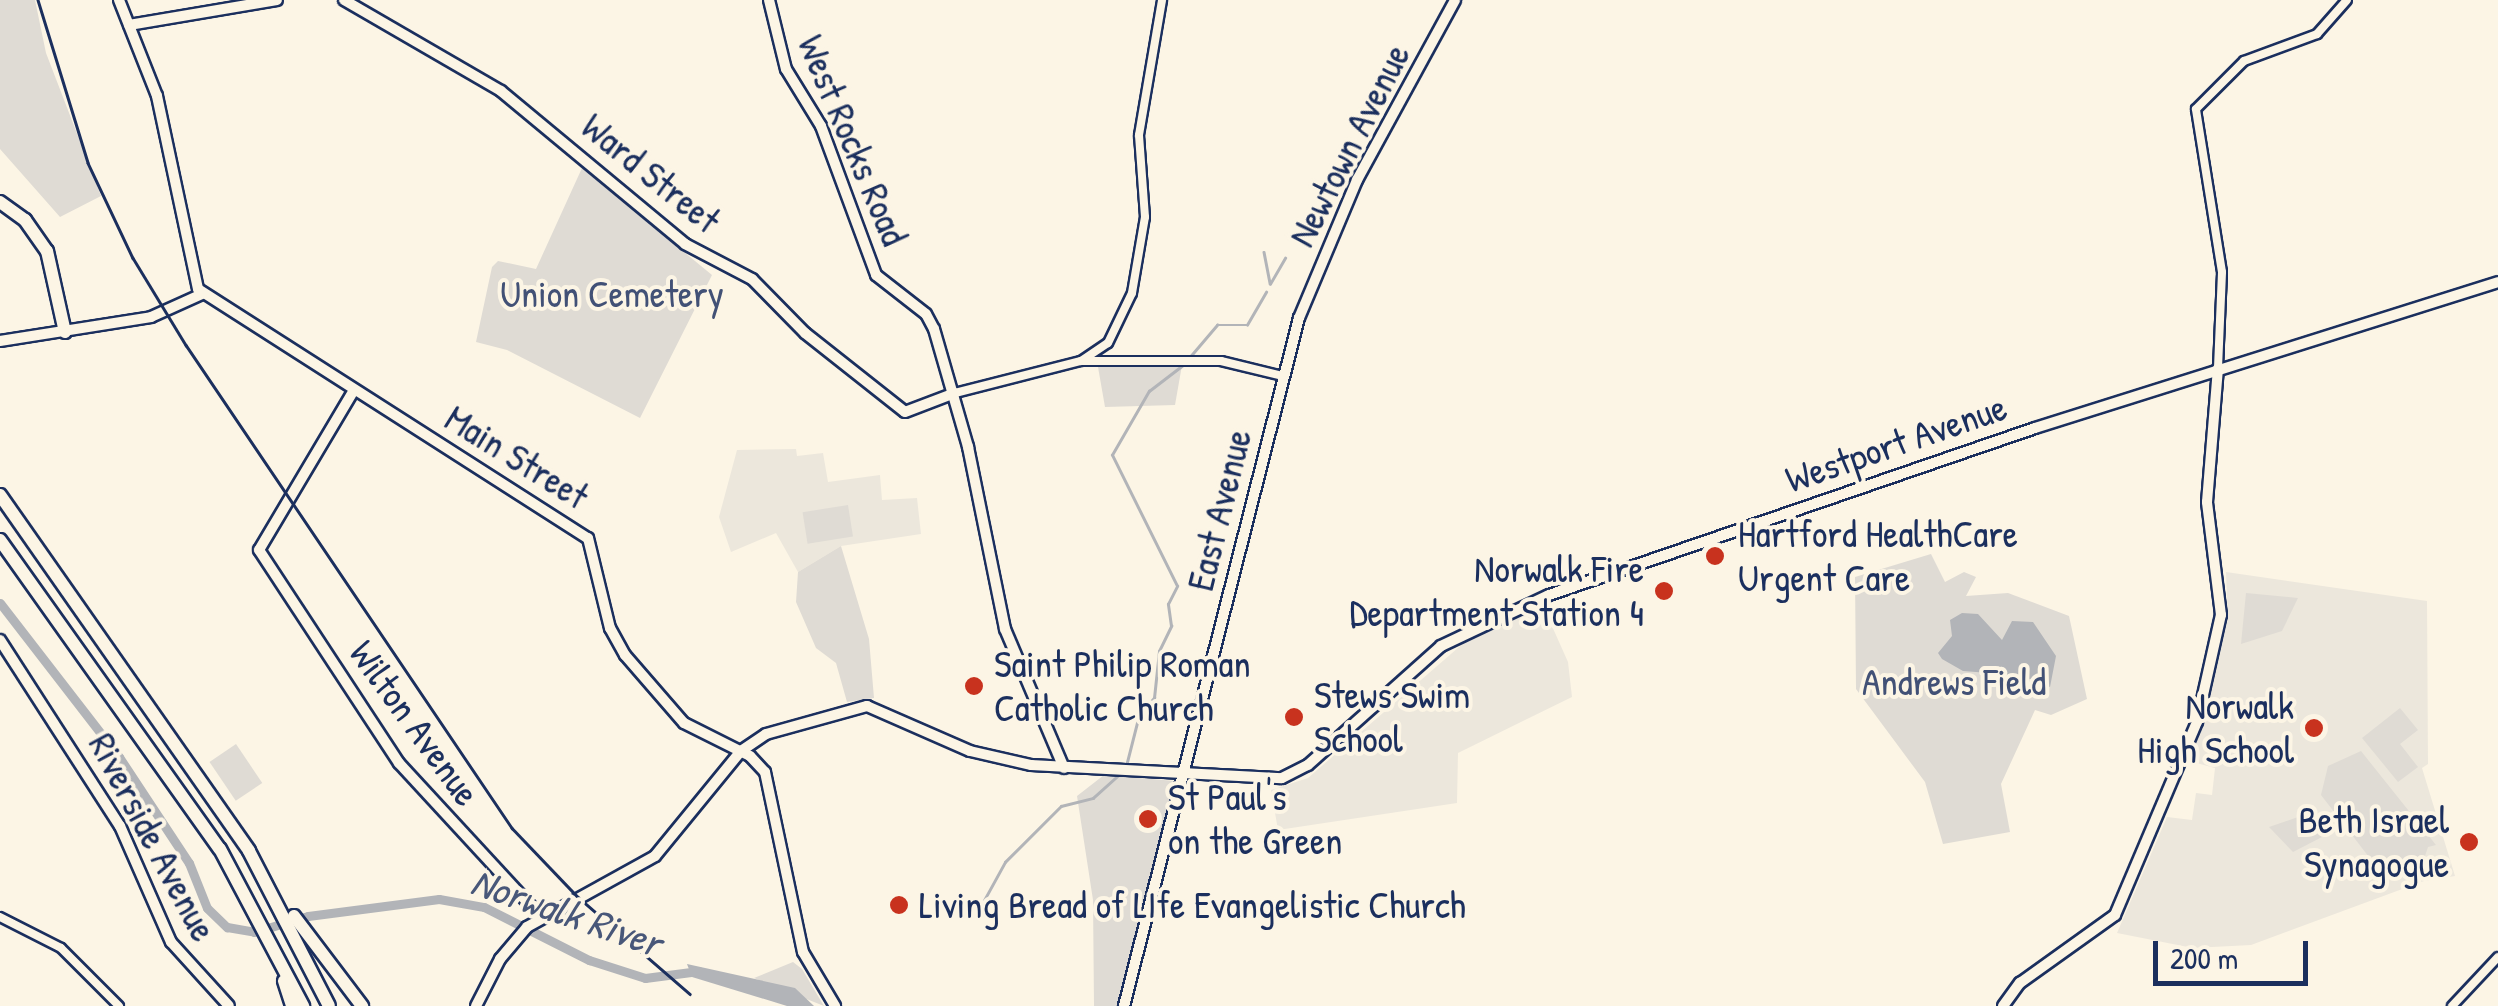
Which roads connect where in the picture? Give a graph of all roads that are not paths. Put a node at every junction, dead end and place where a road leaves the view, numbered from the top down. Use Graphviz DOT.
graph roads {
  1 [pos="119,0"];
  2 [pos="277,0"];
  3 [pos="344,0"];
  4 [pos="769,0"];
  5 [pos="1162,0"];
  6 [pos="1455,0"];
  7 [pos="2346,0"];
  8 [pos="129,26"];
  9 [pos="0,202"];
  10 [pos="0,213"];
  11 [pos="2498,282"];
  12 [pos="202,294"];
  13 [pos="65,332"];
  14 [pos="0,341"];
  15 [pos="1081,360"];
  16 [pos="2218,368"];
  17 [pos="1283,376"];
  18 [pos="354,390"];
  19 [pos="955,393"];
  20 [pos="0,495"];
  21 [pos="0,540"];
  22 [pos="0,556"];
  23 [pos="0,640"];
  24 [pos="74,648"];
  25 [pos="741,751"];
  26 [pos="1064,768"];
  27 [pos="1186,774"];
  28 [pos="0,916"];
  29 [pos="537,920"];
  30 [pos="307,945"];
  31 [pos="274,949"];
  32 [pos="2498,956"];
  33 [pos="119,1006"];
  34 [pos="229,1006"];
  35 [pos="292,1006"];
  36 [pos="303,1006"];
  37 [pos="329,1006"];
  38 [pos="362,1006"];
  39 [pos="476,1006"];
  40 [pos="834,1006"];
  41 [pos="1124,1006"];
  42 [pos="2003,1006"];
  43 [pos="2452,1006"];
  1 -- 8 [label="main road"];
  2 -- 8 [label="main road"];
  3 -- 19 [label="main road, Ward Street"];
  4 -- 19 [label="main road, West Rocks Road"];
  5 -- 15 [label="street"];
  6 -- 17 [label="main road, Newtown Avenue"];
  7 -- 16 [label="street"];
  8 -- 12 [label="main road"];
  9 -- 13 [label="highway"];
  10 -- 13 [label="highway"];
  11 -- 16 [label="main road, Westport Avenue"];
  12 -- 13 [label="main road"];
  12 -- 18 [label="main road, Main Street"];
  13 -- 14 [label="main road"];
  15 -- 17 [label="street"];
  15 -- 19 [label="street"];
  16 -- 27 [label="main road, Westport Avenue"];
  16 -- 42 [label="main road"];
  17 -- 27 [label="main road, East Avenue"];
  18 -- 25 [label="main road, Main Street"];
  18 -- 29 [label="main road, Wilton Avenue"];
  19 -- 26 [label="main road, West Rocks Road"];
  20 -- 30 [label="highway"];
  21 -- 24 [label="highway"];
  22 -- 24 [label="highway"];
  23 -- 34 [label="main road, Riverside Avenue"];
  24 -- 31 [label="highway"];
  25 -- 26 [label="main road, Westport Avenue"];
  25 -- 29 [label="main road"];
  25 -- 40 [label="main road, Main Street"];
  26 -- 27 [label="main road, Westport Avenue"];
  27 -- 41 [label="main road, East Avenue"];
  28 -- 33 [label="street"];
  29 -- 39 [label="main road"];
  30 -- 37 [label="highway"];
  30 -- 38 [label="highway"];
  31 -- 35 [label="highway"];
  31 -- 36 [label="highway"];
  32 -- 43 [label="street"];
}
